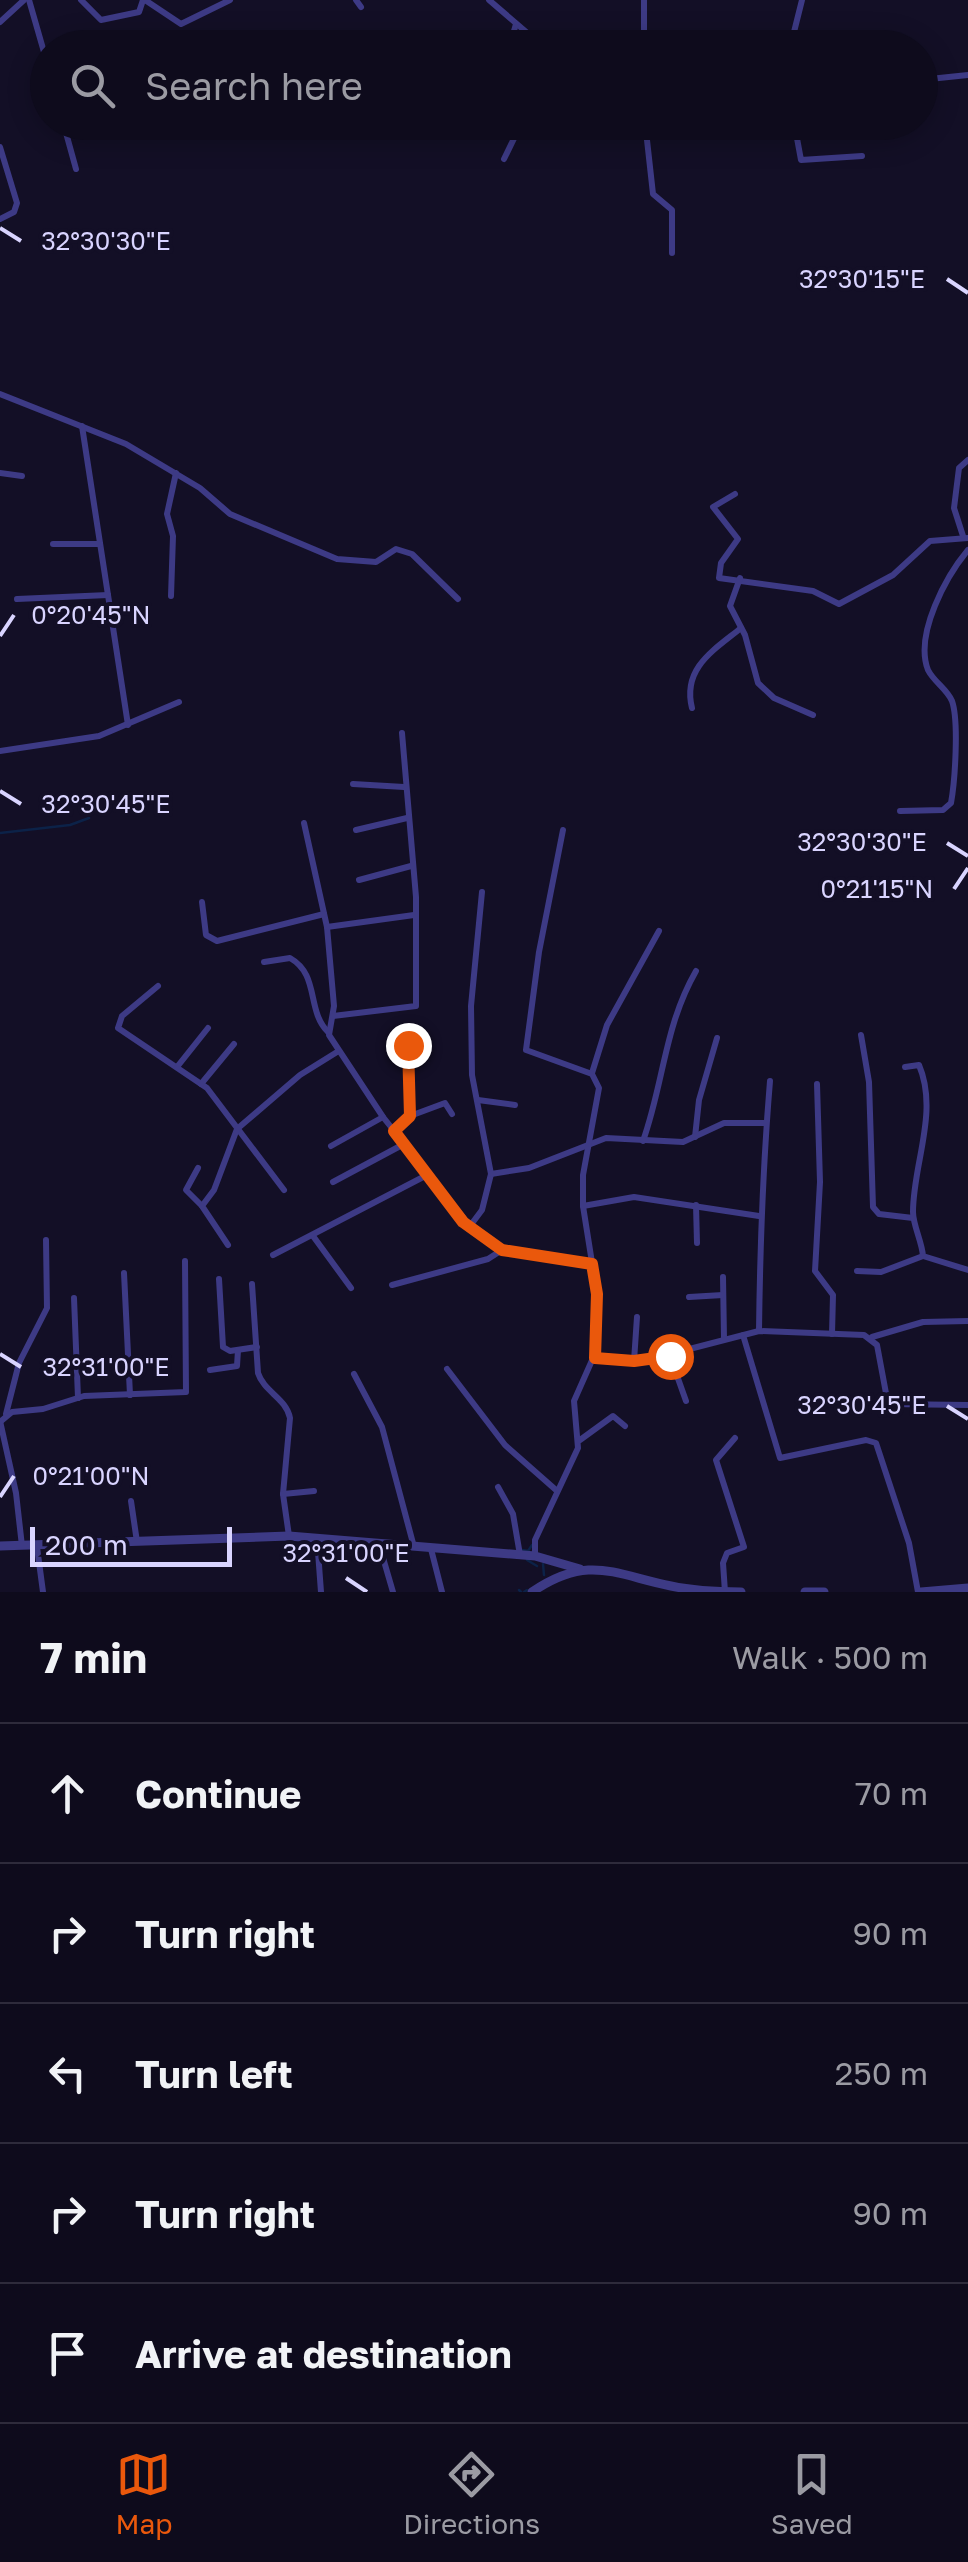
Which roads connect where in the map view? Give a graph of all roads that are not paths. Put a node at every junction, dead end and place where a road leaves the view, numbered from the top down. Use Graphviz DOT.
graph roads {
  1 [pos="26,0"];
  2 [pos="81,0"];
  3 [pos="144,0"];
  4 [pos="230,0"];
  5 [pos="489,0"];
  6 [pos="644,0"];
  7 [pos="802,0"];
  8 [pos="0,22"];
  9 [pos="516,24"];
  10 [pos="36,30"];
  11 [pos="514,30"];
  12 [pos="524,30"];
  13 [pos="644,30"];
  14 [pos="794,30"];
  15 [pos="968,75"];
  16 [pos="938,78"];
  17 [pos="68,140"];
  18 [pos="513,140"];
  19 [pos="647,140"];
  20 [pos="797,140"];
  21 [pos="0,147"];
  22 [pos="862,156"];
  23 [pos="504,159"];
  24 [pos="76,168"];
  25 [pos="0,219"];
  26 [pos="672,253"];
  27 [pos="0,394"];
  28 [pos="82,426"];
  29 [pos="968,460"];
  30 [pos="2,473"];
  31 [pos="176,473"];
  32 [pos="22,476"];
  33 [pos="0,484"];
  34 [pos="736,494"];
  35 [pos="966,537"];
  36 [pos="53,544"];
  37 [pos="100,544"];
  38 [pos="968,550"];
  39 [pos="740,578"];
  40 [pos="108,595"];
  41 [pos="171,596"];
  42 [pos="17,599"];
  43 [pos="458,600"];
  44 [pos="741,628"];
  45 [pos="180,702"];
  46 [pos="692,708"];
  47 [pos="813,715"];
  48 [pos="128,725"];
  49 [pos="402,733"];
  50 [pos="0,751"];
  51 [pos="353,784"];
  52 [pos="404,786"];
  53 [pos="900,811"];
  54 [pos="407,818"];
  55 [pos="304,823"];
  56 [pos="356,830"];
  57 [pos="564,830"];
  58 [pos="411,866"];
  59 [pos="359,880"];
  60 [pos="482,892"];
  61 [pos="202,902"];
  62 [pos="324,914"];
  63 [pos="415,914"];
  64 [pos="327,927"];
  65 [pos="659,930"];
  66 [pos="264,962"];
  67 [pos="696,971"];
  68 [pos="158,986"];
  69 [pos="333,1016"];
  70 [pos="208,1028"];
  71 [pos="328,1032"];
  72 [pos="861,1035"];
  73 [pos="718,1038"];
  74 [pos="234,1044"];
  75 [pos="408,1045"];
  76 [pos="337,1052"];
  77 [pos="177,1067"];
  78 [pos="905,1067"];
  79 [pos="592,1074"];
  80 [pos="770,1081"];
  81 [pos="202,1084"];
  82 [pos="818,1084"];
  83 [pos="478,1100"];
  84 [pos="516,1105"];
  85 [pos="452,1114"];
  86 [pos="410,1116"];
  87 [pos="383,1117"];
  88 [pos="766,1123"];
  89 [pos="237,1129"];
  90 [pos="394,1131"];
  91 [pos="695,1136"];
  92 [pos="643,1142"];
  93 [pos="404,1144"];
  94 [pos="332,1146"];
  95 [pos="590,1146"];
  96 [pos="198,1168"];
  97 [pos="429,1174"];
  98 [pos="491,1174"];
  99 [pos="333,1182"];
  100 [pos="284,1190"];
  101 [pos="696,1205"];
  102 [pos="202,1206"];
  103 [pos="583,1206"];
  104 [pos="759,1216"];
  105 [pos="913,1218"];
  106 [pos="472,1225"];
  107 [pos="313,1236"];
  108 [pos="46,1240"];
  109 [pos="698,1243"];
  110 [pos="228,1245"];
  111 [pos="502,1250"];
  112 [pos="273,1256"];
  113 [pos="924,1256"];
  114 [pos="185,1261"];
  115 [pos="592,1264"];
  116 [pos="968,1270"];
  117 [pos="857,1271"];
  118 [pos="124,1274"];
  119 [pos="723,1276"];
  120 [pos="219,1279"];
  121 [pos="252,1284"];
  122 [pos="392,1285"];
  123 [pos="351,1288"];
  124 [pos="723,1295"];
  125 [pos="690,1297"];
  126 [pos="74,1298"];
  127 [pos="637,1317"];
  128 [pos="968,1322"];
  129 [pos="759,1330"];
  130 [pos="832,1334"];
  131 [pos="742,1335"];
  132 [pos="871,1337"];
  133 [pos="724,1339"];
  134 [pos="256,1347"];
  135 [pos="238,1350"];
  136 [pos="670,1356"];
  137 [pos="595,1358"];
  138 [pos="634,1361"];
  139 [pos="210,1370"];
  140 [pos="447,1370"];
  141 [pos="354,1374"];
  142 [pos="130,1395"];
  143 [pos="78,1398"];
  144 [pos="686,1401"];
  145 [pos="968,1406"];
  146 [pos="2,1419"];
  147 [pos="625,1426"];
  148 [pos="735,1438"];
  149 [pos="580,1440"];
  150 [pos="498,1488"];
  151 [pos="556,1490"];
  152 [pos="314,1491"];
  153 [pos="283,1494"];
  154 [pos="131,1501"];
  155 [pos="289,1536"];
  156 [pos="317,1538"];
  157 [pos="136,1542"];
  158 [pos="379,1544"];
  159 [pos="0,1546"];
  160 [pos="22,1547"];
  161 [pos="37,1547"];
  162 [pos="414,1548"];
  163 [pos="431,1549"];
  164 [pos="520,1555"];
  165 [pos="538,1558"];
  166 [pos="580,1569"];
  167 [pos="542,1585"];
  168 [pos="968,1588"];
  169 [pos="944,1591"];
  170 [pos="43,1592"];
  171 [pos="321,1592"];
  172 [pos="392,1592"];
  173 [pos="442,1592"];
  174 [pos="532,1592"];
  175 [pos="728,1592"];
  176 [pos="741,1592"];
  177 [pos="806,1592"];
  178 [pos="824,1592"];
  179 [pos="919,1592"];
  1 -- 8 [label="street"];
  1 -- 10 [label="street"];
  2 -- 3 [label="street"];
  3 -- 4 [label="street"];
  5 -- 9 [label="street"];
  6 -- 13 [label="street"];
  7 -- 14 [label="street"];
  9 -- 11 [label="street"];
  9 -- 12 [label="street"];
  15 -- 16 [label="street"];
  17 -- 24 [label="street"];
  18 -- 23 [label="street"];
  19 -- 26 [label="street"];
  20 -- 22 [label="street"];
  21 -- 25 [label="street"];
  27 -- 28 [label="street"];
  28 -- 31 [label="street"];
  28 -- 37 [label="street"];
  29 -- 35 [label="street"];
  30 -- 32 [label="street"];
  30 -- 33 [label="street"];
  31 -- 41 [label="street"];
  31 -- 43 [label="street"];
  34 -- 39 [label="street"];
  35 -- 39 [label="street"];
  36 -- 37 [label="street"];
  37 -- 40 [label="street"];
  38 -- 53 [label="street"];
  39 -- 44 [label="street"];
  40 -- 42 [label="street"];
  40 -- 48 [label="street"];
  44 -- 46 [label="street"];
  44 -- 47 [label="street"];
  45 -- 48 [label="street"];
  48 -- 50 [label="street"];
  49 -- 52 [label="street"];
  51 -- 52 [label="street"];
  52 -- 54 [label="street"];
  54 -- 56 [label="street"];
  54 -- 58 [label="street"];
  55 -- 62 [label="street"];
  57 -- 79 [label="street"];
  58 -- 59 [label="street"];
  58 -- 63 [label="street"];
  60 -- 83 [label="street"];
  61 -- 62 [label="street"];
  62 -- 64 [label="street"];
  63 -- 64 [label="street"];
  63 -- 69 [label="street"];
  64 -- 69 [label="street"];
  65 -- 79 [label="street"];
  66 -- 71 [label="street"];
  67 -- 92 [label="street"];
  68 -- 77 [label="street"];
  69 -- 71 [label="street"];
  70 -- 77 [label="street"];
  71 -- 76 [label="street"];
  72 -- 105 [label="street"];
  73 -- 91 [label="street"];
  74 -- 81 [label="street"];
  75 -- 86 [label="street"];
  76 -- 87 [label="street"];
  76 -- 89 [label="street"];
  77 -- 81 [label="street"];
  78 -- 105 [label="street"];
  79 -- 95 [label="street"];
  80 -- 88 [label="street"];
  81 -- 89 [label="street"];
  82 -- 130 [label="street"];
  83 -- 84 [label="street"];
  83 -- 98 [label="street"];
  85 -- 86 [label="street"];
  86 -- 90 [label="street"];
  87 -- 90 [label="street"];
  87 -- 94 [label="street"];
  88 -- 91 [label="street"];
  88 -- 104 [label="street"];
  89 -- 100 [label="street"];
  89 -- 102 [label="street"];
  90 -- 93 [label="street"];
  91 -- 92 [label="street"];
  92 -- 95 [label="street"];
  93 -- 97 [label="street"];
  93 -- 99 [label="street"];
  95 -- 98 [label="street"];
  95 -- 103 [label="street"];
  96 -- 102 [label="street"];
  97 -- 106 [label="street"];
  97 -- 107 [label="street"];
  98 -- 106 [label="street"];
  101 -- 103 [label="street"];
  101 -- 104 [label="street"];
  101 -- 109 [label="street"];
  102 -- 110 [label="street"];
  103 -- 115 [label="street"];
  104 -- 129 [label="street"];
  105 -- 113 [label="street"];
  106 -- 111 [label="street"];
  107 -- 112 [label="street"];
  107 -- 123 [label="street"];
  108 -- 146 [label="street"];
  111 -- 115 [label="street"];
  111 -- 122 [label="street"];
  113 -- 116 [label="street"];
  113 -- 117 [label="street"];
  114 -- 142 [label="street"];
  115 -- 137 [label="street"];
  118 -- 142 [label="street"];
  119 -- 124 [label="street"];
  120 -- 135 [label="street"];
  121 -- 134 [label="street"];
  124 -- 125 [label="street"];
  124 -- 133 [label="street"];
  126 -- 143 [label="street"];
  127 -- 138 [label="street"];
  128 -- 132 [label="street"];
  129 -- 130 [label="street"];
  129 -- 131 [label="street"];
  130 -- 132 [label="street"];
  131 -- 133 [label="street"];
  131 -- 179 [label="street"];
  132 -- 145 [label="street"];
  133 -- 136 [label="street"];
  134 -- 135 [label="street"];
  134 -- 153 [label="street"];
  135 -- 139 [label="street"];
  136 -- 138 [label="street"];
  136 -- 144 [label="street"];
  137 -- 138 [label="street"];
  137 -- 149 [label="street"];
  140 -- 151 [label="street"];
  141 -- 162 [label="street"];
  142 -- 143 [label="street"];
  143 -- 146 [label="street"];
  146 -- 160 [label="street"];
  147 -- 149 [label="street"];
  148 -- 175 [label="street"];
  149 -- 151 [label="street"];
  150 -- 164 [label="street"];
  151 -- 165 [label="street"];
  152 -- 153 [label="street"];
  153 -- 155 [label="street"];
  154 -- 157 [label="street"];
  155 -- 156 [label="street"];
  155 -- 157 [label="street"];
  156 -- 158 [label="street"];
  156 -- 171 [label="street"];
  157 -- 161 [label="street"];
  158 -- 162 [label="street"];
  158 -- 172 [label="street"];
  159 -- 160 [label="street"];
  160 -- 161 [label="street"];
  161 -- 170 [label="street"];
  162 -- 163 [label="street"];
  163 -- 164 [label="street"];
  163 -- 173 [label="street"];
  164 -- 165 [label="street"];
  165 -- 166 [label="street"];
  165 -- 167 [label="street"];
  166 -- 167 [label="street"];
  166 -- 175 [label="street"];
  167 -- 174 [label="street"];
  168 -- 169 [label="street"];
  169 -- 179 [label="street"];
  175 -- 176 [label="street"];
  177 -- 178 [label="street"];
}
